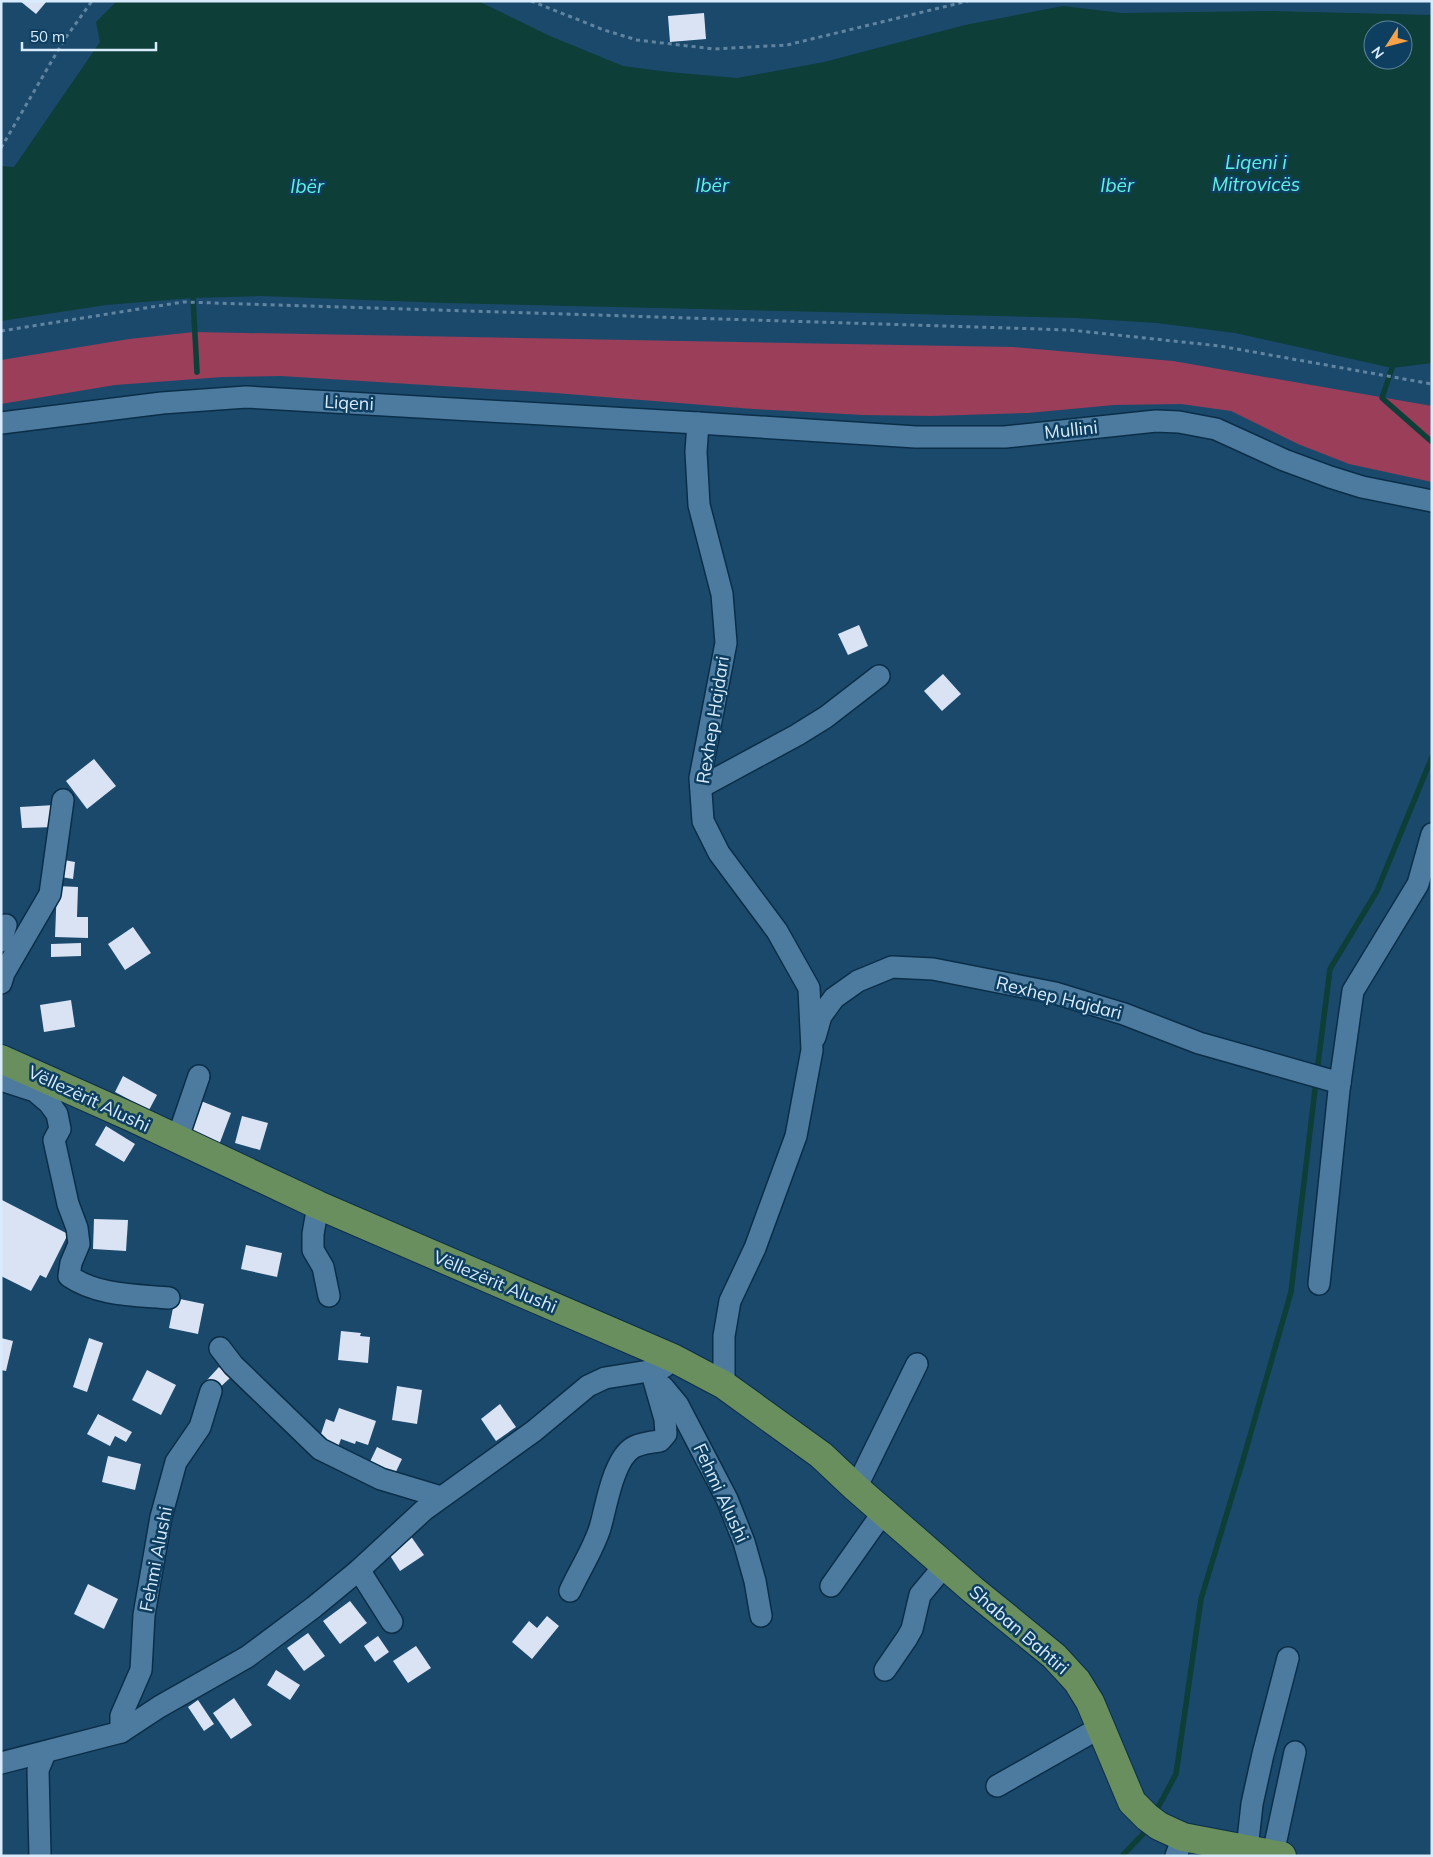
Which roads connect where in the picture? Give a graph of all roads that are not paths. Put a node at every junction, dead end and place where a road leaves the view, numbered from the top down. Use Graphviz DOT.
graph roads {
  1 [pos="1,423"];
  2 [pos="698,423"];
  3 [pos="1432,500"];
  4 [pos="880,676"];
  5 [pos="701,787"];
  6 [pos="63,800"];
  7 [pos="1432,834"];
  8 [pos="1,983"];
  9 [pos="812,1050"];
  10 [pos="1,1059"];
  11 [pos="199,1076"];
  12 [pos="1,1080"];
  13 [pos="1340,1083"];
  14 [pos="177,1140"];
  15 [pos="318,1205"];
  16 [pos="1319,1284"];
  17 [pos="329,1296"];
  18 [pos="169,1298"];
  19 [pos="220,1348"];
  20 [pos="917,1364"];
  21 [pos="660,1371"];
  22 [pos="724,1385"];
  23 [pos="211,1391"];
  24 [pos="856,1488"];
  25 [pos="441,1497"];
  26 [pos="884,1511"];
  27 [pos="945,1565"];
  28 [pos="359,1570"];
  29 [pos="831,1586"];
  30 [pos="570,1592"];
  31 [pos="761,1616"];
  32 [pos="392,1622"];
  33 [pos="1288,1658"];
  34 [pos="885,1670"];
  35 [pos="1101,1727"];
  36 [pos="121,1732"];
  37 [pos="1295,1752"];
  38 [pos="45,1753"];
  39 [pos="1,1763"];
  40 [pos="997,1786"];
  41 [pos="1180,1846"];
  42 [pos="1247,1848"];
  43 [pos="1278,1855"];
  44 [pos="40,1856"];
  1 -- 2 [label="street, Liqeni"];
  2 -- 3 [label="street, Mullini"];
  2 -- 5 [label="street, Rexhep Hajdari"];
  4 -- 5 [label="street"];
  5 -- 9 [label="street, Rexhep Hajdari"];
  6 -- 8 [label="street"];
  7 -- 13 [label="street"];
  9 -- 13 [label="street, Rexhep Hajdari"];
  9 -- 22 [label="street, Rexhep Hajdari"];
  10 -- 14 [label="main road, Vëllezërit Alushi"];
  11 -- 14 [label="street"];
  12 -- 18 [label="street, Vëllezërit Alushi"];
  13 -- 16 [label="street"];
  14 -- 15 [label="main road, Vëllezërit Alushi"];
  15 -- 17 [label="street"];
  15 -- 21 [label="main road, Vëllezërit Alushi"];
  19 -- 25 [label="street"];
  20 -- 24 [label="street"];
  21 -- 22 [label="main road, Shaban Bahtiri"];
  21 -- 25 [label="street"];
  21 -- 30 [label="street"];
  21 -- 31 [label="street, Fehmi Alushi"];
  22 -- 24 [label="main road, Shaban Bahtiri"];
  23 -- 36 [label="street, Fehmi Alushi"];
  24 -- 26 [label="main road, Shaban Bahtiri"];
  25 -- 28 [label="street"];
  26 -- 27 [label="main road, Shaban Bahtiri"];
  26 -- 29 [label="street"];
  27 -- 34 [label="street"];
  27 -- 35 [label="main road, Shaban Bahtiri"];
  28 -- 32 [label="street"];
  28 -- 36 [label="street"];
  33 -- 42 [label="street"];
  35 -- 40 [label="street"];
  35 -- 41 [label="main road, Shaban Bahtiri"];
  36 -- 38 [label="street"];
  37 -- 43 [label="street, Shaban Bahtiri"];
  38 -- 39 [label="street"];
  38 -- 44 [label="street"];
  41 -- 42 [label="main road, Shaban Bahtiri"];
  42 -- 43 [label="main road, Shaban Bahtiri"];
}
